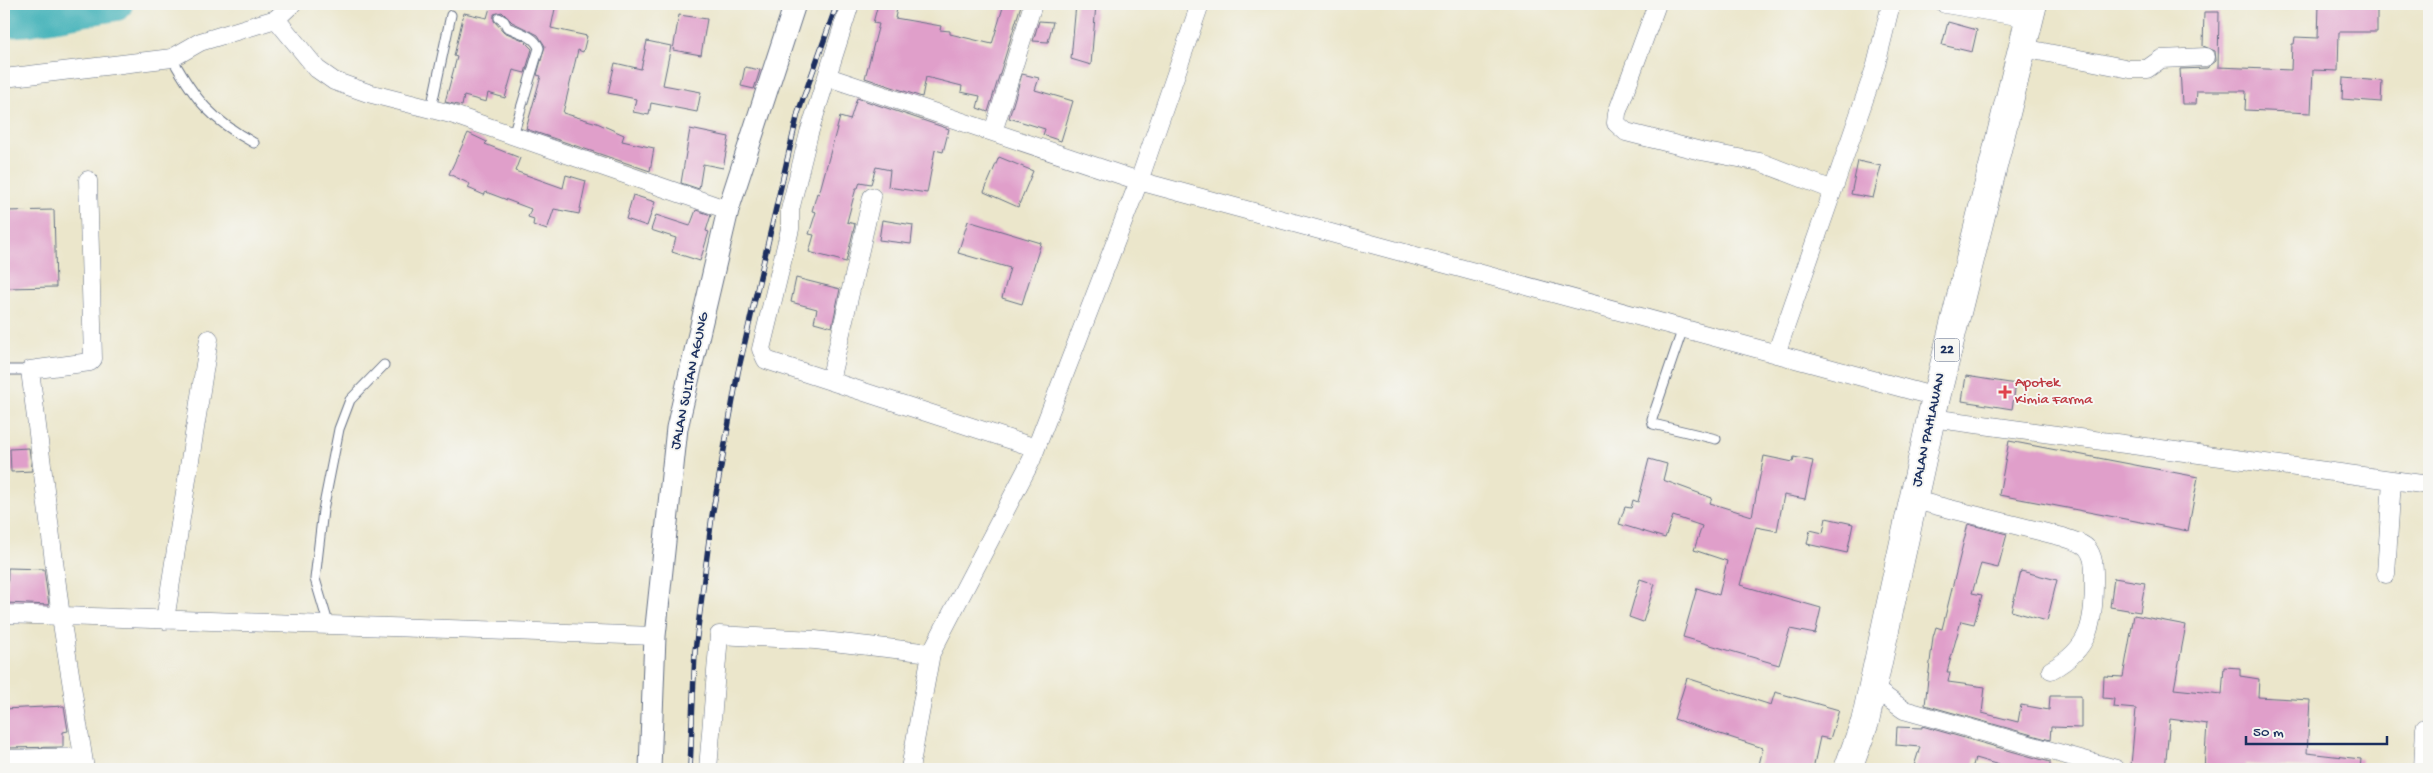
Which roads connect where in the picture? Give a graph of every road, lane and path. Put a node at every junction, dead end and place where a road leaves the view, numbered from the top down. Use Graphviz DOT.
graph roads {
  1 [pos="292,4"];
  2 [pos="794,4"];
  3 [pos="850,4"];
  4 [pos="1033,4"];
  5 [pos="1200,4"];
  6 [pos="1658,4"];
  7 [pos="1891,4"];
  8 [pos="1945,4"];
  9 [pos="2031,11"];
  10 [pos="451,15"];
  11 [pos="499,18"];
  12 [pos="276,19"];
  13 [pos="2023,48"];
  14 [pos="2206,57"];
  15 [pos="172,58"];
  16 [pos="828,77"];
  17 [pos="4,78"];
  18 [pos="431,109"];
  19 [pos="993,132"];
  20 [pos="513,136"];
  21 [pos="254,143"];
  22 [pos="88,180"];
  23 [pos="1139,181"];
  24 [pos="1833,190"];
  25 [pos="872,197"];
  26 [pos="728,210"];
  27 [pos="1683,328"];
  28 [pos="210,339"];
  29 [pos="1776,354"];
  30 [pos="384,365"];
  31 [pos="4,370"];
  32 [pos="30,370"];
  33 [pos="830,381"];
  34 [pos="1933,408"];
  35 [pos="1716,439"];
  36 [pos="1033,455"];
  37 [pos="2392,480"];
  38 [pos="2429,485"];
  39 [pos="1914,500"];
  40 [pos="2386,574"];
  41 [pos="4,614"];
  42 [pos="62,617"];
  43 [pos="165,620"];
  44 [pos="329,627"];
  45 [pos="656,636"];
  46 [pos="931,653"];
  47 [pos="2051,670"];
  48 [pos="1869,703"];
  49 [pos="2425,728"];
  50 [pos="4,759"];
  51 [pos="84,763"];
  52 [pos="650,769"];
  53 [pos="708,769"];
  54 [pos="910,769"];
  55 [pos="1848,769"];
  56 [pos="2116,769"];
  57 [pos="2422,769"];
  1 -- 12 [label="street"];
  2 -- 26 [label="street, JALAN SULTAN AGUNG"];
  3 -- 16 [label="street"];
  4 -- 19 [label="street"];
  5 -- 23 [label="street"];
  6 -- 24 [label="street"];
  7 -- 24 [label="street"];
  8 -- 9 [label="street"];
  9 -- 13 [label="highway, JALAN PAHLAWAN / 22"];
  10 -- 18 [label="lane"];
  11 -- 20 [label="lane"];
  12 -- 15 [label="street"];
  12 -- 18 [label="street"];
  13 -- 14 [label="street"];
  13 -- 34 [label="highway, JALAN PAHLAWAN / 22"];
  15 -- 17 [label="street"];
  15 -- 21 [label="lane"];
  16 -- 19 [label="street"];
  16 -- 33 [label="street"];
  18 -- 20 [label="street"];
  19 -- 23 [label="street"];
  20 -- 26 [label="street"];
  22 -- 32 [label="street"];
  23 -- 27 [label="street"];
  23 -- 36 [label="street"];
  24 -- 29 [label="street"];
  25 -- 33 [label="street"];
  26 -- 45 [label="street, JALAN SULTAN AGUNG"];
  27 -- 29 [label="street"];
  27 -- 35 [label="lane"];
  28 -- 43 [label="street"];
  29 -- 34 [label="street"];
  30 -- 44 [label="lane"];
  31 -- 32 [label="lane"];
  32 -- 42 [label="street"];
  33 -- 36 [label="street"];
  34 -- 37 [label="street"];
  34 -- 39 [label="highway, JALAN PAHLAWAN / 22"];
  36 -- 46 [label="street"];
  37 -- 38 [label="street"];
  37 -- 40 [label="street"];
  39 -- 47 [label="street"];
  39 -- 48 [label="highway, JALAN PAHLAWAN / 22"];
  41 -- 42 [label="street"];
  42 -- 43 [label="street"];
  42 -- 51 [label="street"];
  43 -- 44 [label="street"];
  44 -- 45 [label="street"];
  45 -- 52 [label="street, JALAN SULTAN AGUNG"];
  46 -- 53 [label="street"];
  46 -- 54 [label="street"];
  48 -- 55 [label="highway, JALAN PAHLAWAN / 22"];
  48 -- 56 [label="street"];
  49 -- 57 [label="street"];
  50 -- 51 [label="street"];
}
